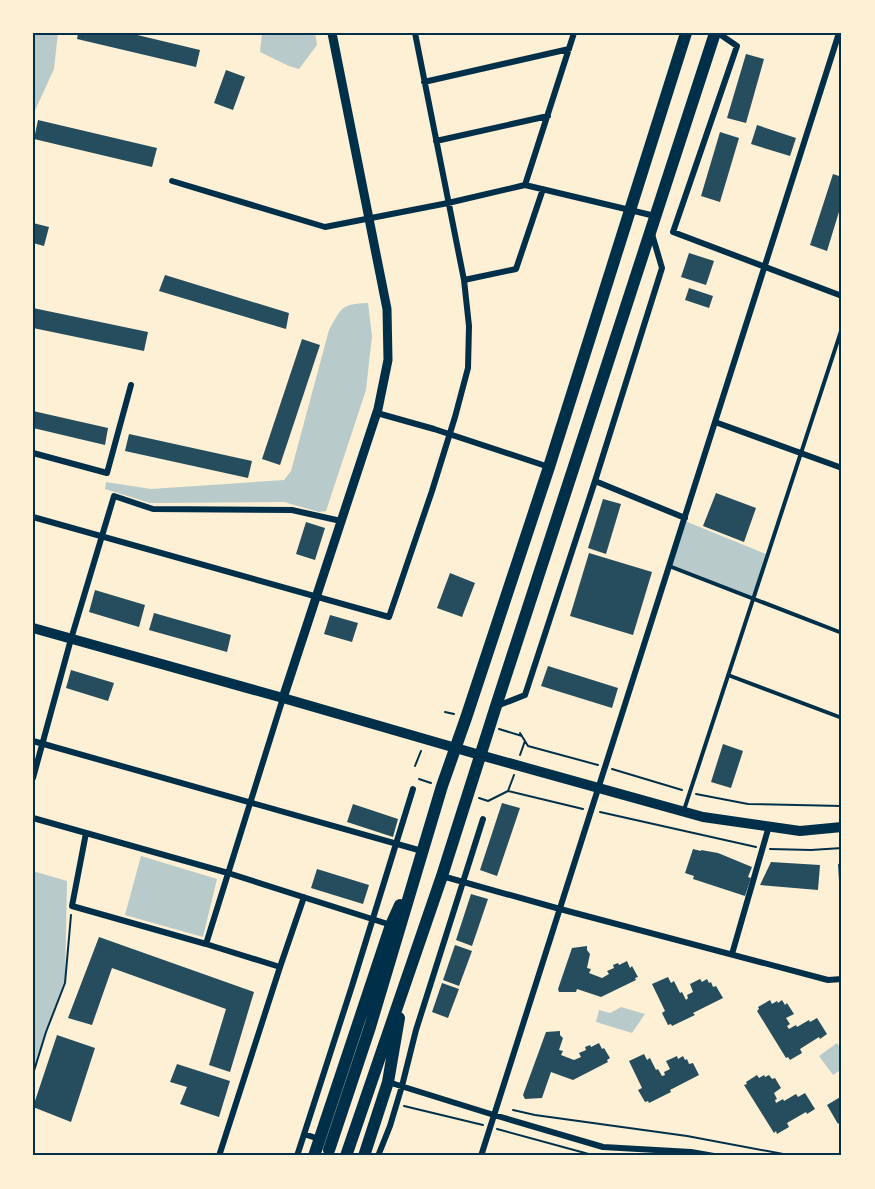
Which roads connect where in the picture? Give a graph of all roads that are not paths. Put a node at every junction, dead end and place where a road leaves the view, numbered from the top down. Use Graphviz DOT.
graph roads {
  1 [pos="332,33"];
  2 [pos="415,33"];
  3 [pos="574,33"];
  4 [pos="686,33"];
  5 [pos="716,33"];
  6 [pos="839,33"];
  7 [pos="569,49"];
  8 [pos="424,82"];
  9 [pos="548,116"];
  10 [pos="436,141"];
  11 [pos="172,181"];
  12 [pos="525,185"];
  13 [pos="543,189"];
  14 [pos="448,202"];
  15 [pos="630,210"];
  16 [pos="656,216"];
  17 [pos="369,218"];
  18 [pos="651,231"];
  19 [pos="764,267"];
  20 [pos="464,280"];
  21 [pos="842,296"];
  22 [pos="842,328"];
  23 [pos="131,385"];
  24 [pos="377,413"];
  25 [pos="715,422"];
  26 [pos="450,435"];
  27 [pos="33,453"];
  28 [pos="801,453"];
  29 [pos="549,467"];
  30 [pos="842,468"];
  31 [pos="595,481"];
  32 [pos="33,517"];
  33 [pos="685,518"];
  34 [pos="341,521"];
  35 [pos="102,537"];
  36 [pos="669,566"];
  37 [pos="316,596"];
  38 [pos="753,600"];
  39 [pos="842,625"];
  40 [pos="33,628"];
  41 [pos="841,633"];
  42 [pos="70,639"];
  43 [pos="728,675"];
  44 [pos="283,698"];
  45 [pos="496,706"];
  46 [pos="842,718"];
  47 [pos="33,741"];
  48 [pos="42,743"];
  49 [pos="455,748"];
  50 [pos="480,755"];
  51 [pos="33,778"];
  52 [pos="598,788"];
  53 [pos="413,789"];
  54 [pos="250,802"];
  55 [pos="684,811"];
  56 [pos="33,818"];
  57 [pos="483,819"];
  58 [pos="769,826"];
  59 [pos="842,827"];
  60 [pos="86,833"];
  61 [pos="396,844"];
  62 [pos="423,852"];
  63 [pos="228,873"];
  64 [pos="442,876"];
  65 [pos="464,882"];
  66 [pos="304,897"];
  67 [pos="560,909"];
  68 [pos="373,919"];
  69 [pos="391,925"];
  70 [pos="206,944"];
  71 [pos="732,954"];
  72 [pos="280,967"];
  73 [pos="406,979"];
  74 [pos="842,979"];
  75 [pos="388,1082"];
  76 [pos="402,1086"];
  77 [pos="494,1115"];
  78 [pos="304,1134"];
  79 [pos="319,1139"];
  80 [pos="329,1150"];
  81 [pos="219,1156"];
  82 [pos="297,1156"];
  83 [pos="314,1156"];
  84 [pos="346,1156"];
  85 [pos="364,1156"];
  86 [pos="378,1156"];
  87 [pos="481,1156"];
  88 [pos="714,1156"];
  1 -- 17 [label="street"];
  2 -- 8 [label="street"];
  3 -- 7 [label="street"];
  4 -- 15 [label="main road"];
  5 -- 16 [label="main road"];
  5 -- 19 [label="street"];
  6 -- 19 [label="street"];
  7 -- 8 [label="street"];
  7 -- 9 [label="street"];
  8 -- 10 [label="street"];
  9 -- 10 [label="street"];
  9 -- 12 [label="street"];
  10 -- 14 [label="street"];
  11 -- 17 [label="street"];
  12 -- 13 [label="street"];
  12 -- 14 [label="street"];
  13 -- 15 [label="street"];
  13 -- 20 [label="street"];
  14 -- 17 [label="street"];
  14 -- 20 [label="street"];
  15 -- 16 [label="street"];
  15 -- 29 [label="main road"];
  16 -- 18 [label="main road"];
  17 -- 24 [label="street"];
  18 -- 31 [label="street"];
  18 -- 45 [label="main road"];
  19 -- 21 [label="street"];
  19 -- 25 [label="street"];
  20 -- 26 [label="street"];
  22 -- 28 [label="lane"];
  23 -- 27 [label="street"];
  24 -- 26 [label="street"];
  24 -- 34 [label="street"];
  25 -- 28 [label="street"];
  25 -- 33 [label="street"];
  26 -- 29 [label="street"];
  26 -- 37 [label="street"];
  28 -- 30 [label="street"];
  28 -- 38 [label="lane"];
  29 -- 49 [label="main road"];
  31 -- 33 [label="street"];
  31 -- 45 [label="street"];
  32 -- 35 [label="street"];
  33 -- 36 [label="street"];
  34 -- 35 [label="street"];
  34 -- 37 [label="street"];
  35 -- 37 [label="street"];
  35 -- 42 [label="street"];
  36 -- 38 [label="lane"];
  36 -- 52 [label="street"];
  37 -- 44 [label="street"];
  38 -- 41 [label="lane"];
  38 -- 43 [label="lane"];
  39 -- 41 [label="lane"];
  40 -- 42 [label="main road"];
  42 -- 44 [label="main road"];
  42 -- 48 [label="street"];
  43 -- 46 [label="lane"];
  43 -- 55 [label="lane"];
  44 -- 49 [label="main road"];
  44 -- 54 [label="street"];
  45 -- 50 [label="main road"];
  47 -- 48 [label="street"];
  48 -- 51 [label="street"];
  48 -- 54 [label="street"];
  49 -- 50 [label="main road"];
  49 -- 62 [label="main road"];
  50 -- 52 [label="main road"];
  50 -- 64 [label="main road"];
  52 -- 55 [label="main road"];
  52 -- 67 [label="street"];
  53 -- 61 [label="street"];
  54 -- 61 [label="street"];
  54 -- 63 [label="street"];
  55 -- 58 [label="main road"];
  56 -- 60 [label="street"];
  57 -- 65 [label="street"];
  58 -- 59 [label="main road"];
  58 -- 71 [label="street"];
  60 -- 63 [label="street"];
  60 -- 70 [label="street"];
  61 -- 62 [label="street"];
  61 -- 68 [label="street"];
  62 -- 69 [label="main road"];
  62 -- 80 [label="main road"];
  63 -- 66 [label="street"];
  63 -- 70 [label="street"];
  64 -- 65 [label="street"];
  64 -- 73 [label="main road"];
  65 -- 67 [label="street"];
  65 -- 76 [label="street"];
  66 -- 68 [label="street"];
  66 -- 72 [label="street"];
  67 -- 71 [label="street"];
  67 -- 77 [label="street"];
  68 -- 69 [label="street"];
  68 -- 78 [label="street"];
  69 -- 79 [label="main road"];
  70 -- 72 [label="street"];
  71 -- 74 [label="street"];
  72 -- 81 [label="street"];
  73 -- 75 [label="main road"];
  73 -- 84 [label="main road"];
  75 -- 76 [label="street"];
  75 -- 85 [label="main road"];
  76 -- 77 [label="street"];
  76 -- 86 [label="street"];
  77 -- 87 [label="street"];
  77 -- 88 [label="street"];
  78 -- 79 [label="street"];
  78 -- 82 [label="street"];
  79 -- 83 [label="main road"];
}
